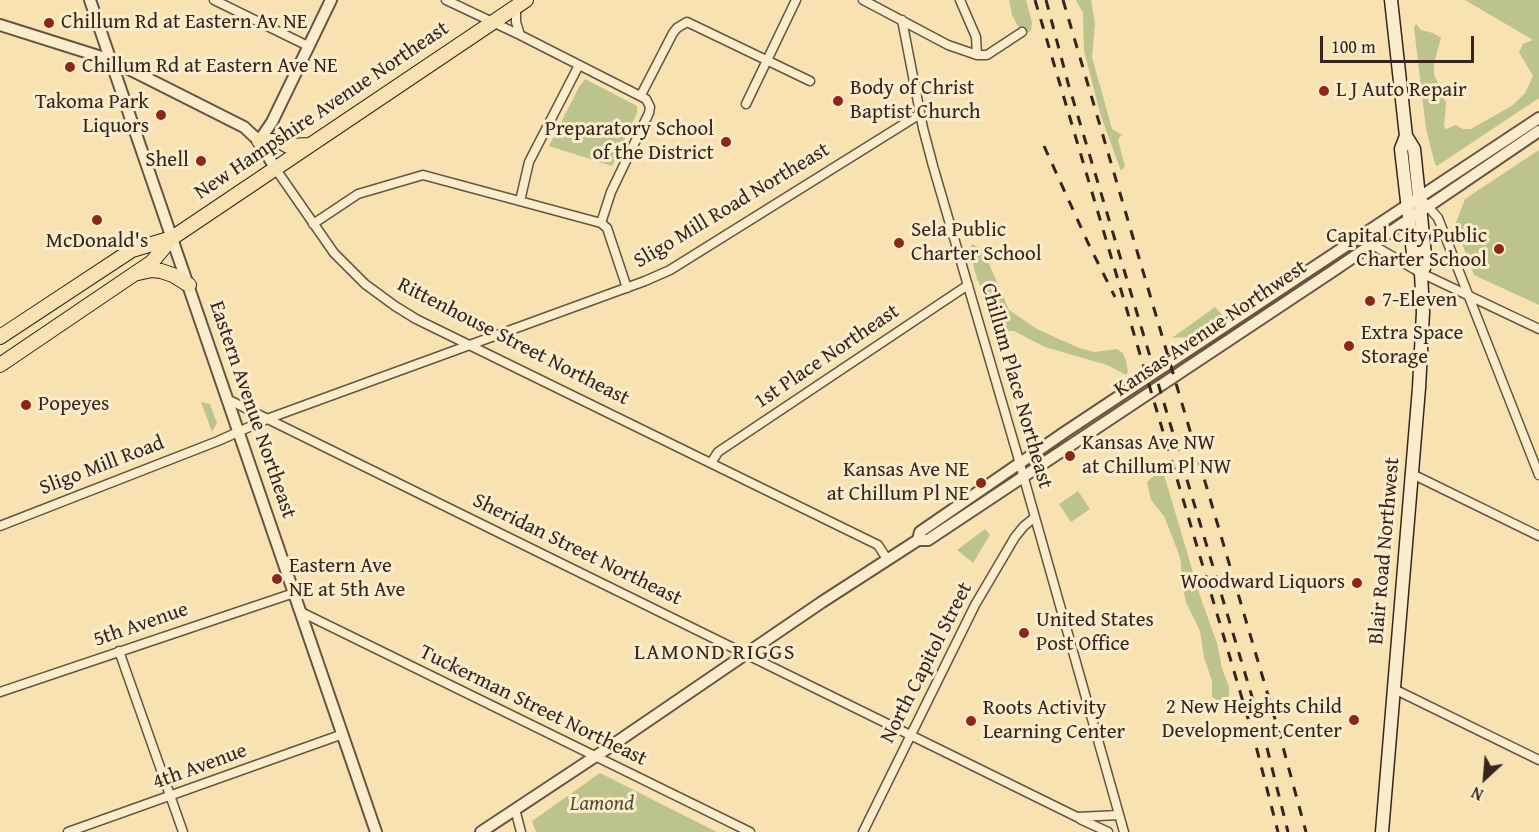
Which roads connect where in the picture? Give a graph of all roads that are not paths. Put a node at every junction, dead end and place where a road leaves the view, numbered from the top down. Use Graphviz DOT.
graph roads {
  1 [pos="90,0"];
  2 [pos="214,0"];
  3 [pos="331,0"];
  4 [pos="446,0"];
  5 [pos="796,0"];
  6 [pos="863,0"];
  7 [pos="960,0"];
  8 [pos="1391,0"];
  9 [pos="521,3"];
  10 [pos="902,20"];
  11 [pos="491,22"];
  12 [pos="0,25"];
  13 [pos="1022,32"];
  14 [pos="520,35"];
  15 [pos="308,46"];
  16 [pos="977,55"];
  17 [pos="111,60"];
  18 [pos="767,60"];
  19 [pos="579,65"];
  20 [pos="810,81"];
  21 [pos="641,95"];
  22 [pos="746,104"];
  23 [pos="920,114"];
  24 [pos="1539,118"];
  25 [pos="1539,131"];
  26 [pos="1406,136"];
  27 [pos="259,141"];
  28 [pos="309,145"];
  29 [pos="275,168"];
  30 [pos="1419,197"];
  31 [pos="519,201"];
  32 [pos="1407,205"];
  33 [pos="1425,209"];
  34 [pos="1409,219"];
  35 [pos="601,223"];
  36 [pos="313,224"];
  37 [pos="1359,237"];
  38 [pos="172,238"];
  39 [pos="1372,245"];
  40 [pos="145,246"];
  41 [pos="153,260"];
  42 [pos="1421,273"];
  43 [pos="133,275"];
  44 [pos="189,285"];
  45 [pos="968,285"];
  46 [pos="627,288"];
  47 [pos="1469,295"];
  48 [pos="1539,329"];
  49 [pos="0,337"];
  50 [pos="469,344"];
  51 [pos="0,365"];
  52 [pos="227,399"];
  53 [pos="267,419"];
  54 [pos="238,431"];
  55 [pos="218,441"];
  56 [pos="711,462"];
  57 [pos="1020,463"];
  58 [pos="1410,473"];
  59 [pos="1539,475"];
  60 [pos="1023,477"];
  61 [pos="1034,518"];
  62 [pos="0,526"];
  63 [pos="1539,536"];
  64 [pos="918,540"];
  65 [pos="886,559"];
  66 [pos="294,592"];
  67 [pos="301,612"];
  68 [pos="119,651"];
  69 [pos="747,653"];
  70 [pos="1394,689"];
  71 [pos="0,692"];
  72 [pos="343,734"];
  73 [pos="910,735"];
  74 [pos="595,756"];
  75 [pos="1539,760"];
  76 [pos="171,796"];
  77 [pos="515,809"];
  78 [pos="1119,815"];
  79 [pos="1077,817"];
  80 [pos="68,832"];
  81 [pos="183,832"];
  82 [pos="376,832"];
  83 [pos="481,832"];
  84 [pos="521,832"];
  85 [pos="750,832"];
  86 [pos="863,832"];
  87 [pos="1108,832"];
  88 [pos="1124,832"];
  89 [pos="1382,832"];
  1 -- 17 [label="street, Eastern Avenue Northeast"];
  2 -- 15 [label="street"];
  3 -- 15 [label="street"];
  4 -- 11 [label="street"];
  5 -- 18 [label="street"];
  6 -- 10 [label="street"];
  7 -- 16 [label="street"];
  8 -- 26 [label="main road, Blair Road Northwest"];
  9 -- 11 [label="main road, New Hampshire Avenue Northeast"];
  9 -- 14 [label="street"];
  10 -- 16 [label="street"];
  10 -- 23 [label="street, Chillum Place Northeast"];
  11 -- 14 [label="street"];
  11 -- 28 [label="main road, New Hampshire Avenue Northeast"];
  12 -- 17 [label="street, Rittenhouse Street Northeast"];
  13 -- 16 [label="street"];
  14 -- 19 [label="street"];
  15 -- 27 [label="street"];
  17 -- 27 [label="street, Rittenhouse Street Northeast"];
  17 -- 38 [label="street, Eastern Avenue Northeast"];
  18 -- 20 [label="street"];
  18 -- 21 [label="street"];
  18 -- 22 [label="street"];
  19 -- 21 [label="street"];
  19 -- 31 [label="street"];
  21 -- 35 [label="street"];
  23 -- 45 [label="street, Chillum Place Northeast"];
  23 -- 46 [label="street, Sligo Mill Road Northeast"];
  24 -- 30 [label="street, Kansas Avenue Northwest"];
  25 -- 33 [label="street, Kansas Avenue Northwest"];
  26 -- 30 [label="main road, Blair Road Northwest"];
  26 -- 32 [label="main road, Blair Road Northwest"];
  27 -- 28 [label="main road"];
  27 -- 29 [label="street, Rittenhouse Street Northeast"];
  28 -- 29 [label="main road, New Hampshire Avenue Northeast"];
  29 -- 36 [label="street, Rittenhouse Street Northeast"];
  29 -- 38 [label="main road, New Hampshire Avenue Northeast"];
  30 -- 32 [label="street, Kansas Avenue Northwest"];
  30 -- 33 [label="main road, Blair Road Northwest"];
  31 -- 35 [label="street"];
  31 -- 36 [label="street"];
  32 -- 34 [label="main road, Blair Road Northwest"];
  32 -- 37 [label="street, Kansas Avenue Northwest"];
  33 -- 34 [label="street, Kansas Avenue Northwest"];
  33 -- 42 [label="main road, Blair Road Northwest"];
  33 -- 47 [label="street"];
  34 -- 39 [label="street, Kansas Avenue Northwest"];
  34 -- 42 [label="main road, Blair Road Northwest"];
  35 -- 46 [label="street"];
  36 -- 50 [label="street, Rittenhouse Street Northeast"];
  37 -- 39 [label="street"];
  37 -- 57 [label="street, Kansas Avenue Northwest"];
  38 -- 40 [label="main road"];
  38 -- 41 [label="main road"];
  38 -- 44 [label="street, Eastern Avenue Northeast"];
  39 -- 42 [label="street"];
  39 -- 60 [label="street, Kansas Avenue Northwest"];
  40 -- 41 [label="main road"];
  40 -- 49 [label="main road"];
  41 -- 43 [label="main road"];
  42 -- 47 [label="street"];
  42 -- 58 [label="main road, Blair Road Northwest"];
  43 -- 44 [label="main road"];
  43 -- 51 [label="main road"];
  44 -- 52 [label="street, Eastern Avenue Northeast"];
  45 -- 56 [label="street, 1st Place Northeast"];
  45 -- 57 [label="street, Chillum Place Northeast"];
  46 -- 50 [label="street, Sligo Mill Road Northeast"];
  47 -- 48 [label="street"];
  47 -- 59 [label="street"];
  50 -- 53 [label="street, Sligo Mill Road Northeast"];
  50 -- 56 [label="street, Rittenhouse Street Northeast"];
  52 -- 53 [label="street, Sheridan Street Northeast"];
  52 -- 54 [label="street, Eastern Avenue Northeast"];
  53 -- 54 [label="street, Sligo Mill Road Northeast"];
  53 -- 69 [label="street, Sheridan Street Northeast"];
  54 -- 55 [label="street, Sligo Mill Road Northeast"];
  54 -- 66 [label="street, Eastern Avenue Northeast"];
  55 -- 62 [label="street, Sligo Mill Road"];
  56 -- 65 [label="street, Rittenhouse Street Northeast"];
  57 -- 60 [label="street, Chillum Place Northeast"];
  57 -- 64 [label="street, Kansas Avenue Northwest"];
  58 -- 63 [label="street"];
  58 -- 70 [label="main road, Blair Road Northwest"];
  60 -- 61 [label="street, Chillum Place Northeast"];
  60 -- 64 [label="street, Kansas Avenue Northwest"];
  61 -- 73 [label="street, North Capitol Street"];
  61 -- 78 [label="street, Chillum Place Northeast"];
  64 -- 65 [label="street"];
  65 -- 69 [label="street"];
  66 -- 67 [label="street, Eastern Avenue Northeast"];
  66 -- 68 [label="street, 5th Avenue"];
  67 -- 72 [label="street, Eastern Avenue Northeast"];
  67 -- 74 [label="street, Tuckerman Street Northeast"];
  68 -- 71 [label="street, 5th Avenue"];
  68 -- 76 [label="street"];
  69 -- 73 [label="street, Sheridan Street Northeast"];
  69 -- 74 [label="street"];
  70 -- 75 [label="street"];
  70 -- 89 [label="main road, Blair Road Northwest"];
  72 -- 76 [label="street, 4th Avenue"];
  72 -- 82 [label="street, Eastern Avenue Northeast"];
  73 -- 79 [label="street, Sheridan Street Northeast"];
  73 -- 86 [label="street, North Capitol Street"];
  74 -- 77 [label="street"];
  74 -- 85 [label="street, Tuckerman Street Northeast"];
  76 -- 80 [label="street, 4th Avenue"];
  76 -- 81 [label="street"];
  77 -- 83 [label="street"];
  77 -- 84 [label="street"];
  78 -- 79 [label="street"];
  78 -- 88 [label="street, Chillum Place Northeast"];
  79 -- 87 [label="street, Sheridan Street Northeast"];
}
